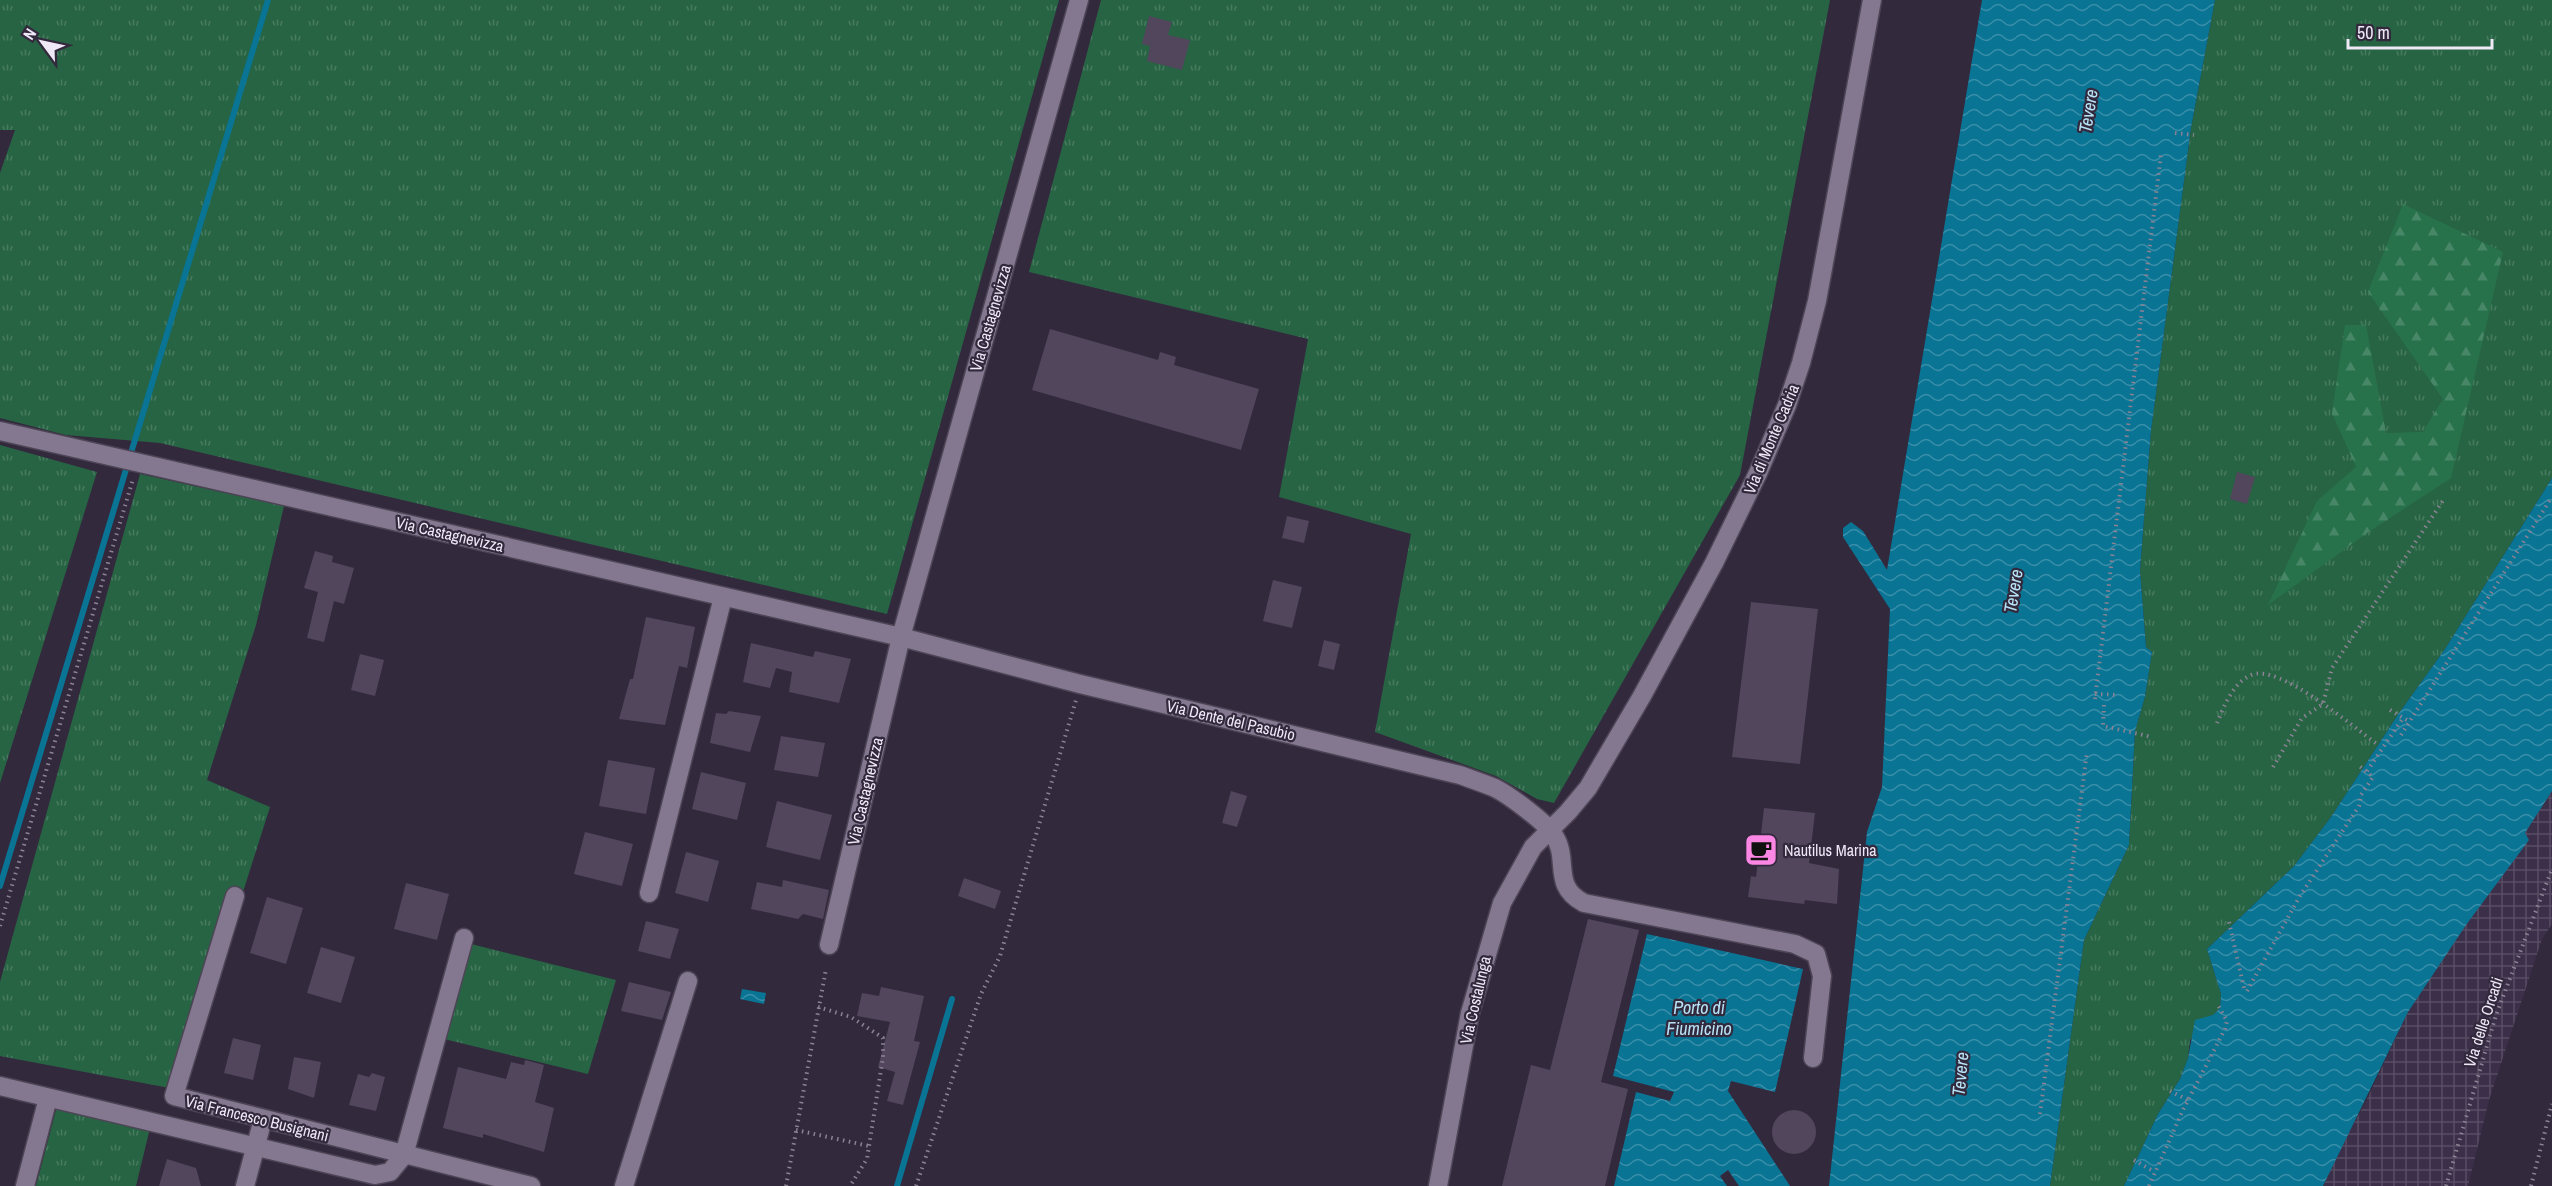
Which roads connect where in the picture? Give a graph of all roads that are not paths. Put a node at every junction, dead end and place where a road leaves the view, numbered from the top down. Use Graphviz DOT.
graph roads {
  1 [pos="1079,0"];
  2 [pos="1872,0"];
  3 [pos="0,431"];
  4 [pos="723,597"];
  5 [pos="901,637"];
  6 [pos="1549,829"];
  7 [pos="649,893"];
  8 [pos="236,896"];
  9 [pos="464,938"];
  10 [pos="829,945"];
  11 [pos="688,981"];
  12 [pos="1813,1059"];
  13 [pos="0,1086"];
  14 [pos="48,1098"];
  15 [pos="263,1119"];
  16 [pos="255,1149"];
  17 [pos="404,1155"];
  18 [pos="25,1186"];
  19 [pos="245,1186"];
  20 [pos="531,1186"];
  21 [pos="624,1186"];
  22 [pos="1438,1186"];
  1 -- 5 [label="street, Via Castagnevizza"];
  2 -- 6 [label="street, Via di Monte Cadria"];
  3 -- 4 [label="street, Via Castagnevizza"];
  4 -- 5 [label="street, Via Castagnevizza"];
  4 -- 7 [label="street"];
  5 -- 6 [label="street, Via Dente del Pasubio"];
  5 -- 10 [label="street, Via Castagnevizza"];
  6 -- 12 [label="street"];
  6 -- 22 [label="street, Via Costalunga"];
  8 -- 15 [label="street, Via Francesco Busignani"];
  9 -- 17 [label="street"];
  11 -- 21 [label="street"];
  13 -- 14 [label="street, Via Francesco Busignani"];
  14 -- 16 [label="street, Via Francesco Busignani"];
  14 -- 18 [label="street"];
  15 -- 16 [label="street"];
  15 -- 17 [label="street, Via Francesco Busignani"];
  16 -- 17 [label="street, Via Francesco Busignani"];
  16 -- 19 [label="street"];
  17 -- 20 [label="street, Via Francesco Busignani"];
}
